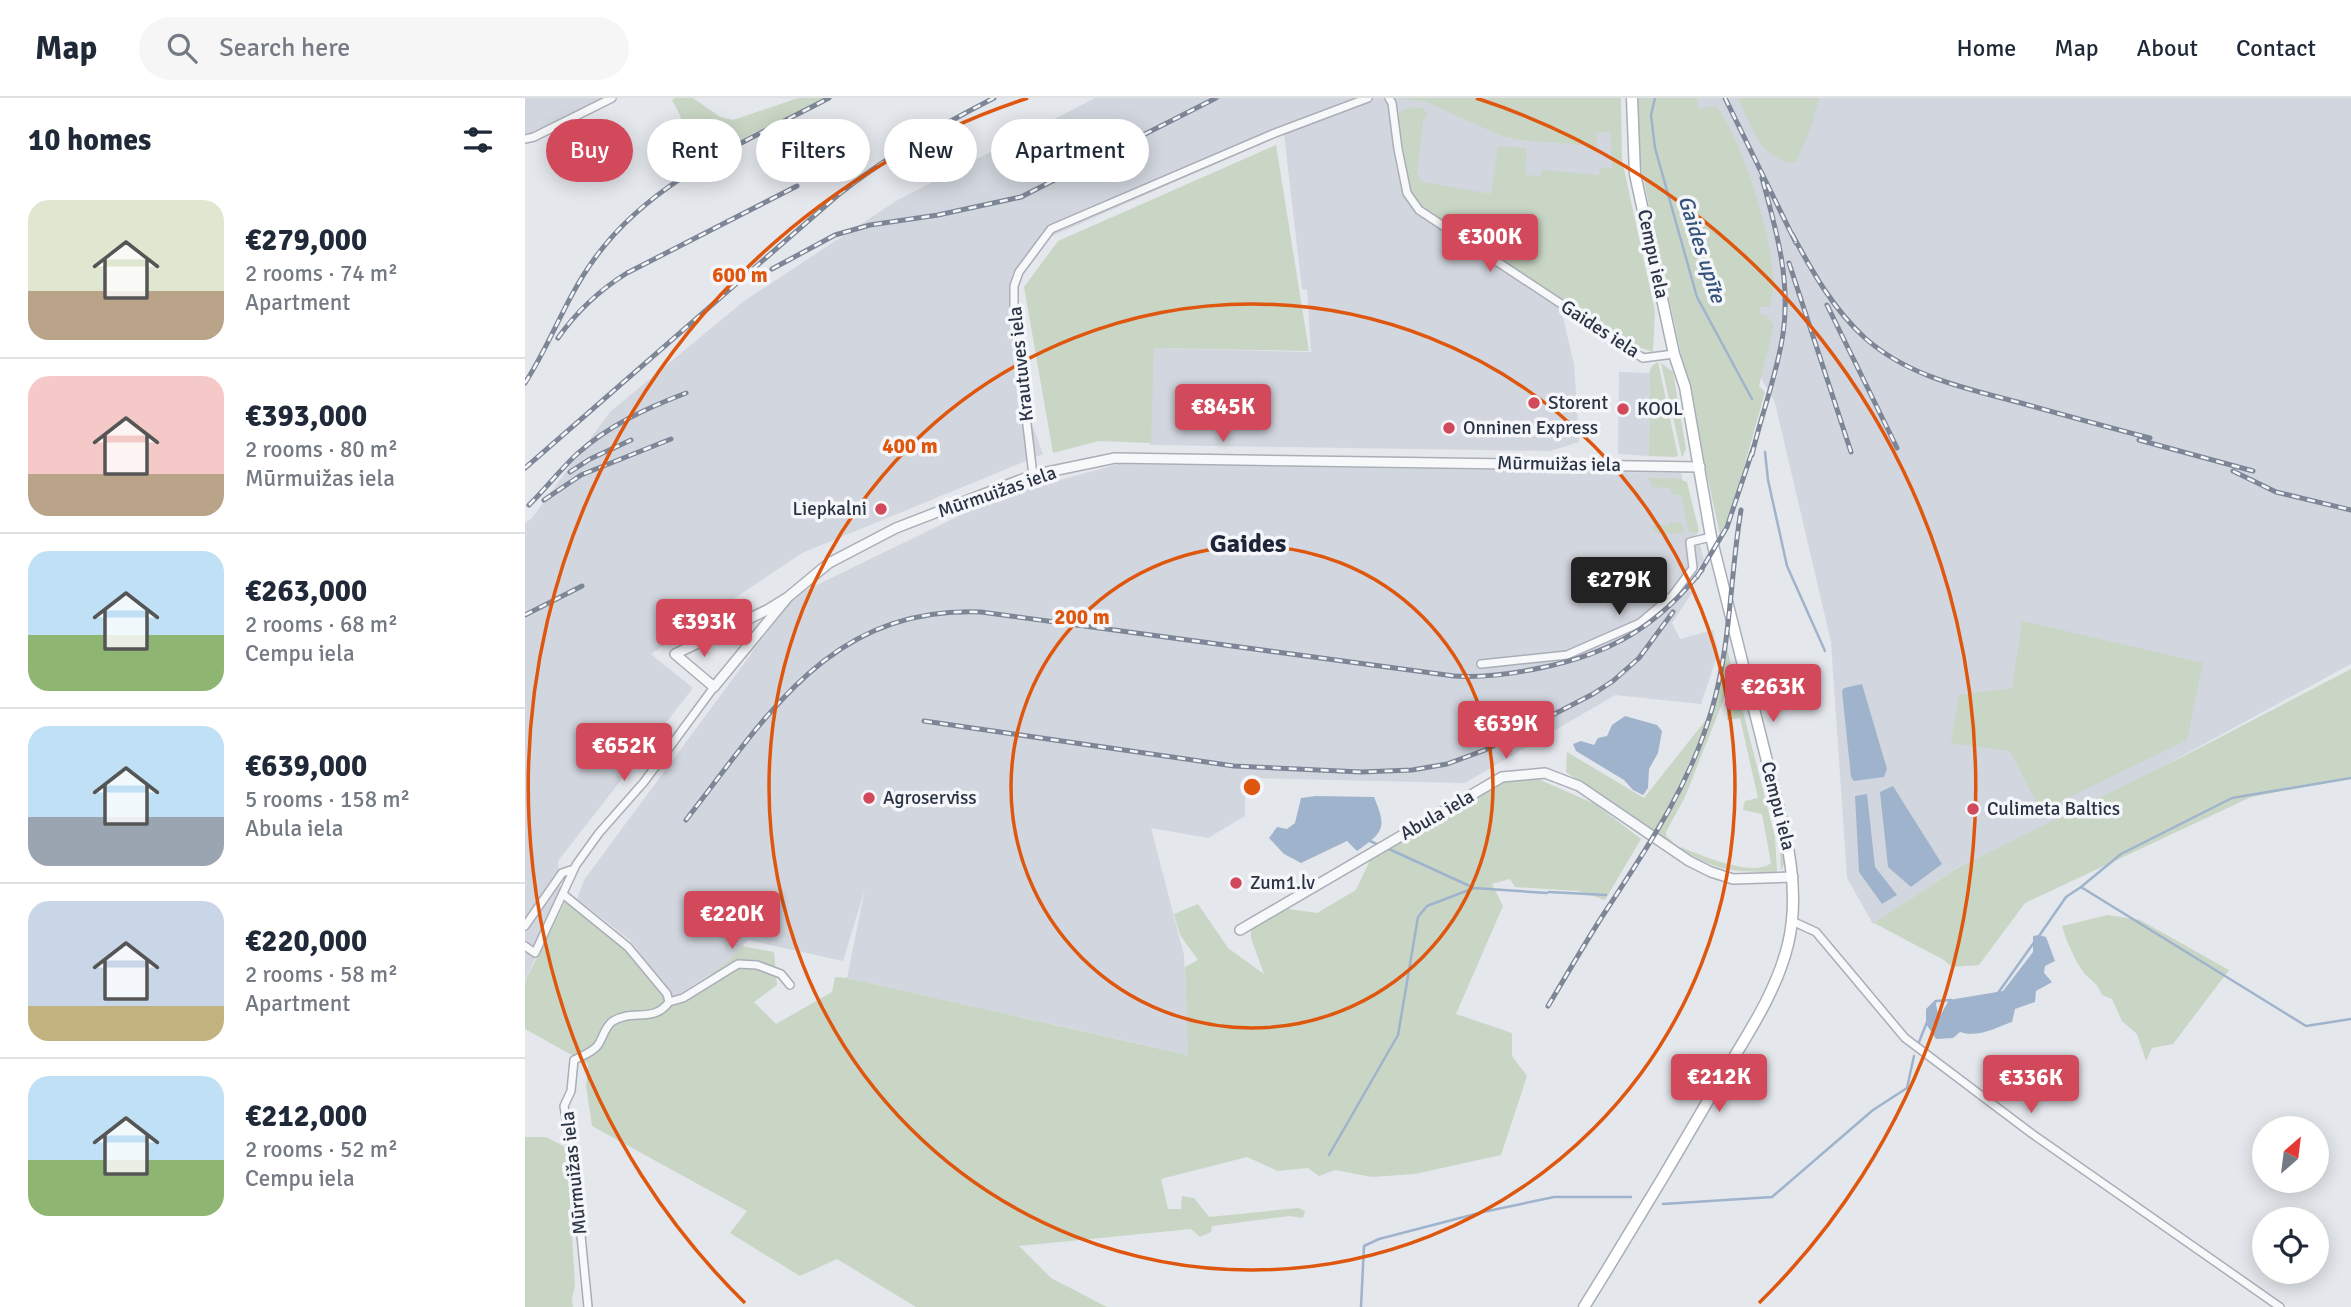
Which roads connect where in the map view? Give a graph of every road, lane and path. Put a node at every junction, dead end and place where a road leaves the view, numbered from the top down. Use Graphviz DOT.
graph roads {
  1 [pos="612,98"];
  2 [pos="1368,98"];
  3 [pos="1389,98"];
  4 [pos="1632,98"];
  5 [pos="525,139"];
  6 [pos="1674,354"];
  7 [pos="1700,467"];
  8 [pos="1033,475"];
  9 [pos="1711,537"];
  10 [pos="787,597"];
  11 [pos="1481,664"];
  12 [pos="714,687"];
  13 [pos="574,869"];
  14 [pos="1793,877"];
  15 [pos="564,895"];
  16 [pos="1792,920"];
  17 [pos="525,926"];
  18 [pos="1240,930"];
  19 [pos="525,946"];
  20 [pos="790,985"];
  21 [pos="669,1002"];
  22 [pos="588,1307"];
  23 [pos="1584,1307"];
  24 [pos="2280,1307"];
  1 -- 5 [label="street"];
  2 -- 8 [label="street, Krautuves iela"];
  3 -- 6 [label="street, Gaides iela"];
  4 -- 6 [label="main road, Cempu iela"];
  6 -- 7 [label="main road, Cempu iela"];
  7 -- 8 [label="street, Mūrmuižas iela"];
  7 -- 9 [label="main road, Cempu iela"];
  8 -- 10 [label="street, Mūrmuižas iela"];
  9 -- 11 [label="street"];
  9 -- 14 [label="main road, Cempu iela"];
  10 -- 12 [label="street, Mūrmuižas iela"];
  10 -- 12 [label="street"];
  12 -- 13 [label="street, Mūrmuižas iela"];
  13 -- 15 [label="street, Mūrmuižas iela"];
  13 -- 17 [label="street, Mūrmuižas iela"];
  14 -- 16 [label="main road, Cempu iela"];
  14 -- 18 [label="street, Abula iela"];
  15 -- 19 [label="street, Mūrmuižas iela"];
  15 -- 21 [label="street"];
  16 -- 23 [label="main road, Cempu iela"];
  16 -- 24 [label="street"];
  20 -- 21 [label="street, Mūrmuižas iela"];
  21 -- 22 [label="street, Mūrmuižas iela"];
}
